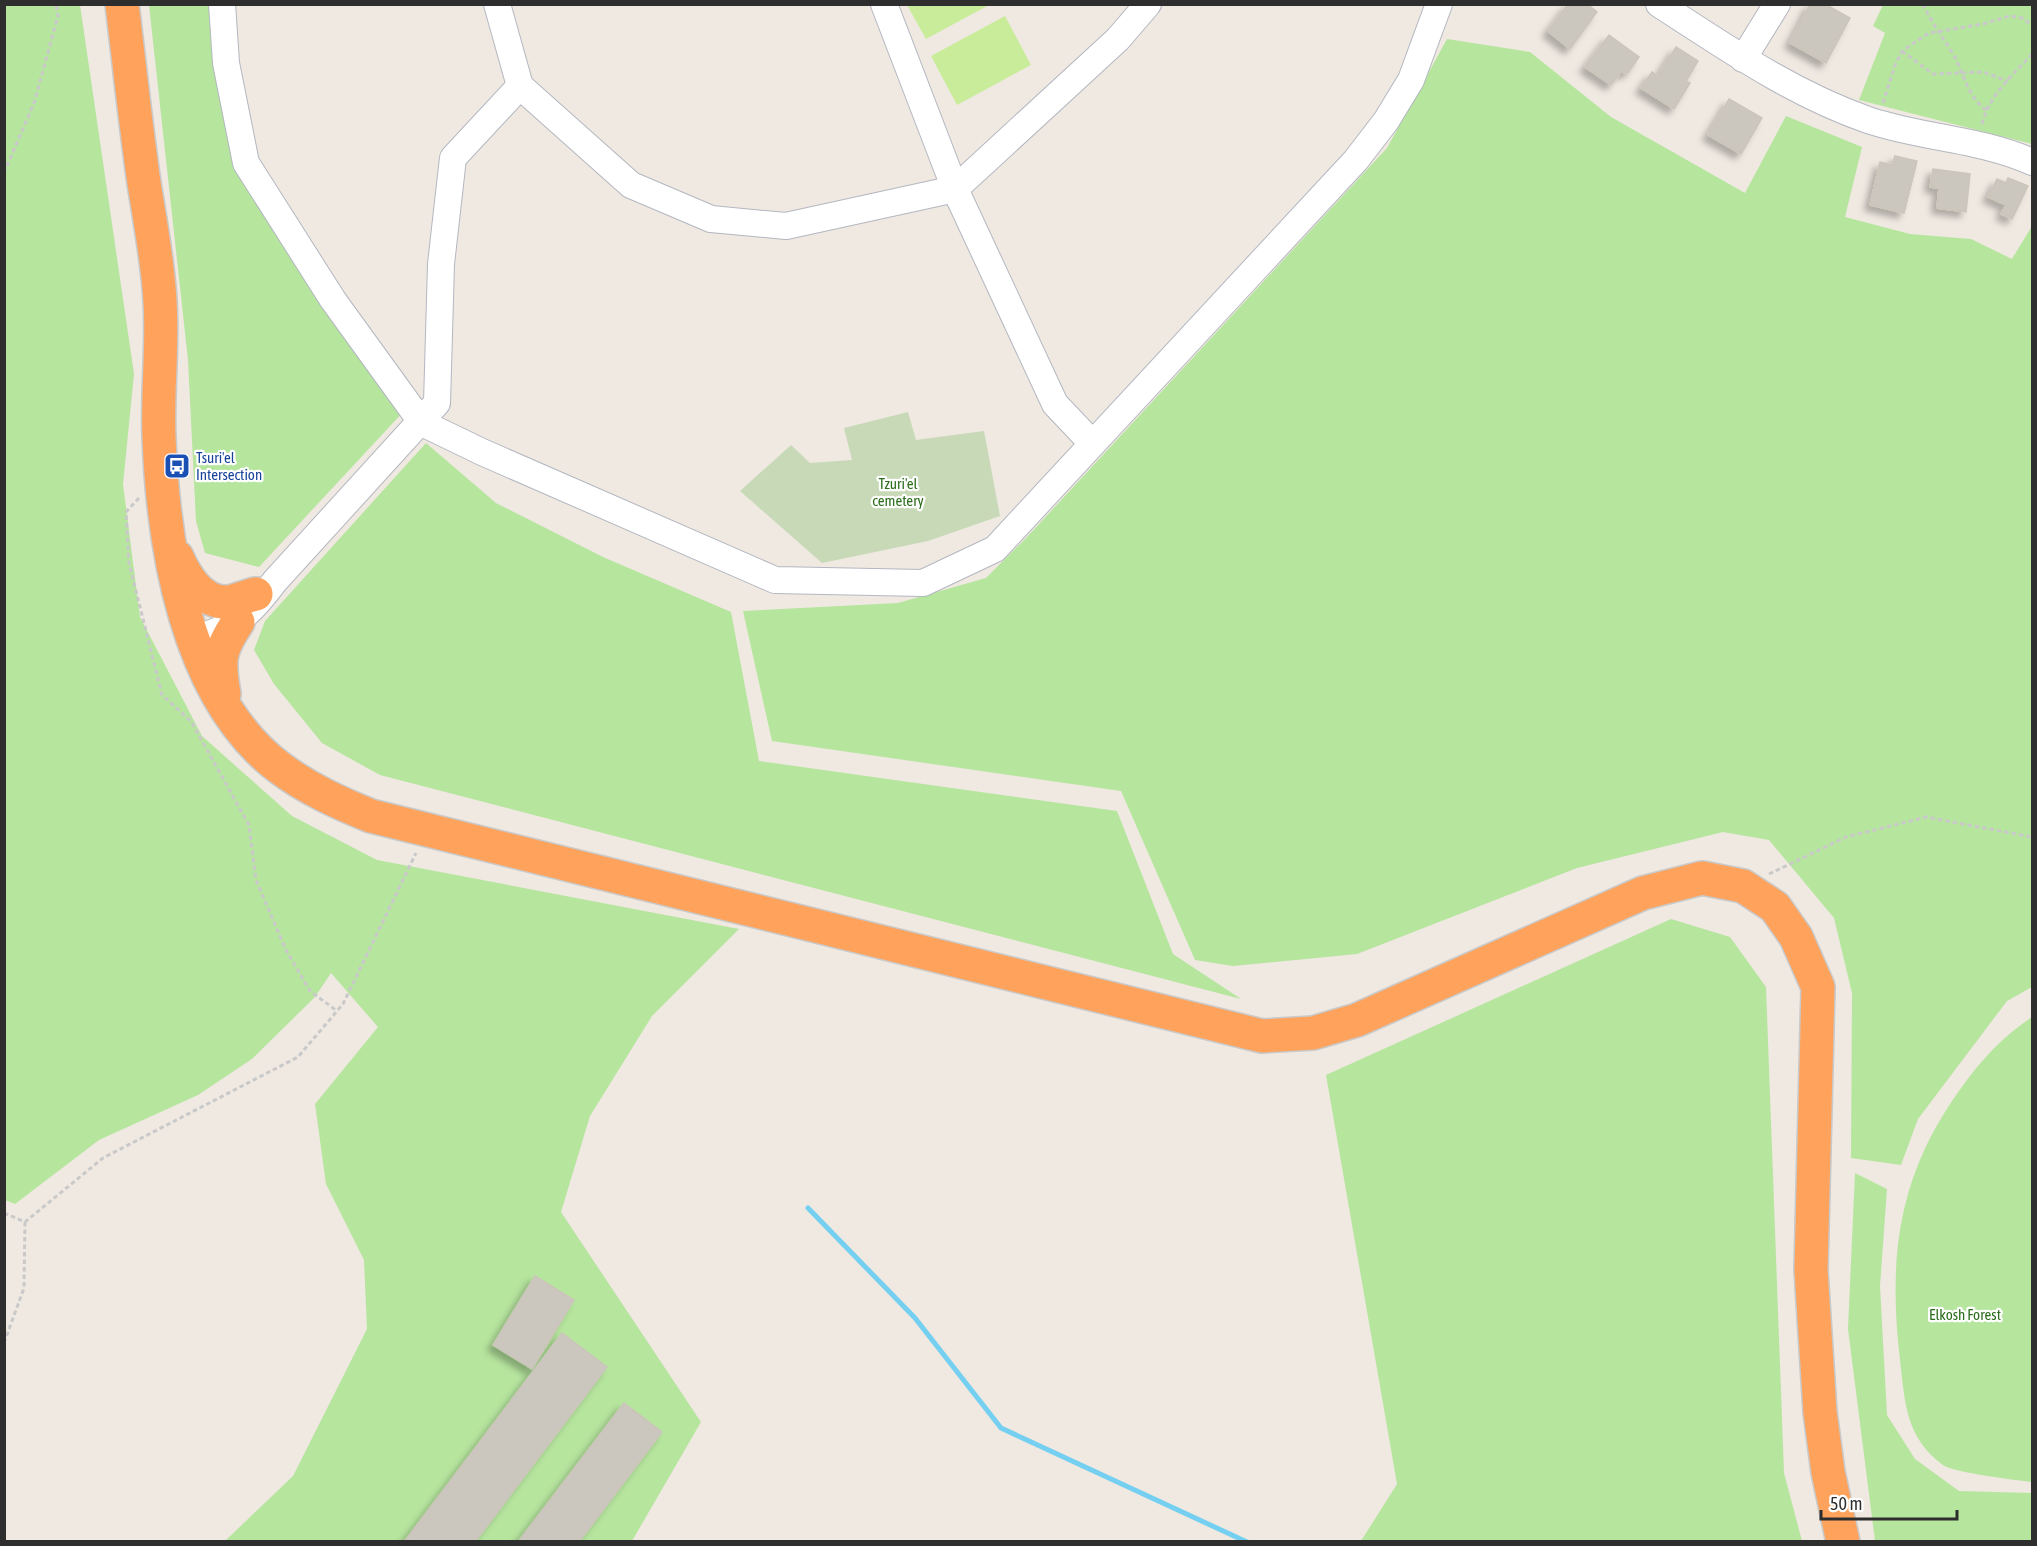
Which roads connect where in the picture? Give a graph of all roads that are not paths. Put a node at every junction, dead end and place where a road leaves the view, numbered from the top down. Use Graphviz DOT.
graph roads {
  1 [pos="122,4"];
  2 [pos="222,4"];
  3 [pos="498,4"];
  4 [pos="884,4"];
  5 [pos="1148,4"];
  6 [pos="1439,4"];
  7 [pos="1659,4"];
  8 [pos="1777,4"];
  9 [pos="1743,59"];
  10 [pos="520,86"];
  11 [pos="2032,162"];
  12 [pos="955,189"];
  13 [pos="422,423"];
  14 [pos="1092,443"];
  15 [pos="167,533"];
  16 [pos="265,588"];
  17 [pos="238,622"];
  18 [pos="192,639"];
  19 [pos="227,707"];
  20 [pos="1843,1542"];
  1 -- 15 [label="highway"];
  2 -- 13 [label="street"];
  3 -- 10 [label="street"];
  4 -- 12 [label="street"];
  5 -- 12 [label="street"];
  6 -- 14 [label="street"];
  7 -- 9 [label="street"];
  8 -- 9 [label="street"];
  9 -- 11 [label="street"];
  10 -- 12 [label="street"];
  10 -- 13 [label="street"];
  12 -- 14 [label="street"];
  13 -- 14 [label="street"];
  13 -- 16 [label="street"];
  15 -- 16 [label="highway"];
  15 -- 18 [label="highway"];
  16 -- 17 [label="street"];
  16 -- 18 [label="street"];
  17 -- 18 [label="street"];
  17 -- 19 [label="highway"];
  18 -- 19 [label="highway"];
  19 -- 20 [label="highway"];
}
